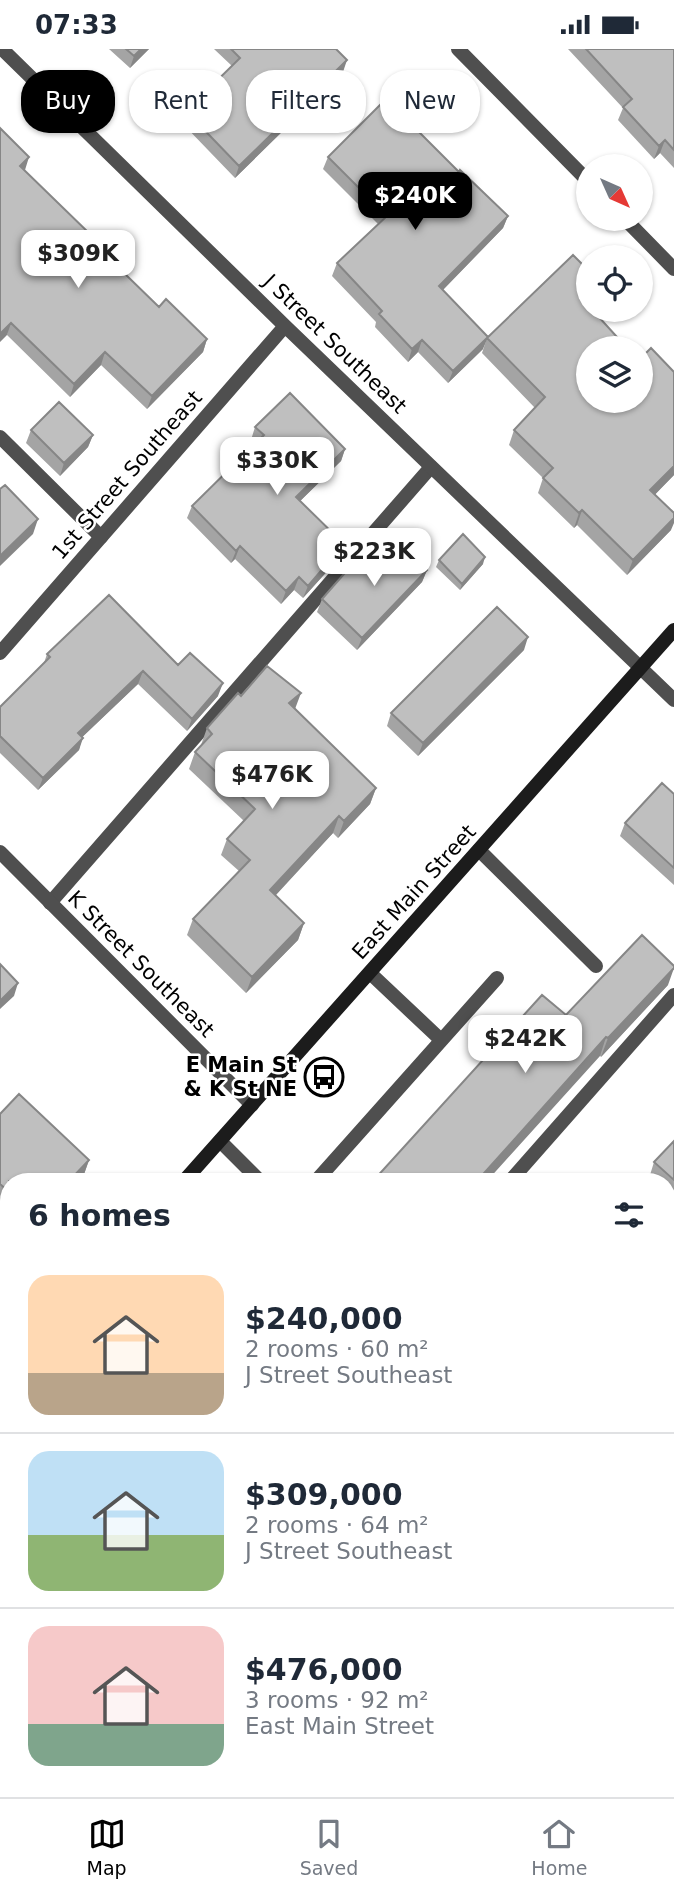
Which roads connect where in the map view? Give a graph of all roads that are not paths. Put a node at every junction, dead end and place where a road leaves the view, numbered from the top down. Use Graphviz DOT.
graph roads {
  1 [pos="2,49"];
  2 [pos="458,49"];
  3 [pos="576,169"];
  4 [pos="637,231"];
  5 [pos="674,269"];
  6 [pos="285,326"];
  7 [pos="0,437"];
  8 [pos="431,467"];
  9 [pos="100,537"];
  10 [pos="674,630"];
  11 [pos="0,653"];
  12 [pos="641,667"];
  13 [pos="674,701"];
  14 [pos="478,850"];
  15 [pos="0,852"];
  16 [pos="50,902"];
  17 [pos="596,966"];
  18 [pos="370,973"];
  19 [pos="497,978"];
  20 [pos="674,995"];
  21 [pos="441,1040"];
  22 [pos="252,1105"];
  23 [pos="220,1141"];
  24 [pos="191,1173"];
  25 [pos="252,1173"];
  26 [pos="323,1173"];
  27 [pos="517,1173"];
  1 -- 6 [label="street, J Street Southeast"];
  2 -- 3 [label="street"];
  4 -- 5 [label="street"];
  6 -- 8 [label="street, J Street Southeast"];
  6 -- 9 [label="street, 1st Street Southeast"];
  7 -- 9 [label="street"];
  8 -- 12 [label="street, J Street Southeast"];
  8 -- 16 [label="street"];
  9 -- 11 [label="street, 1st Street Southeast"];
  10 -- 12 [label="main road, East Main Street"];
  12 -- 13 [label="street, J Street Southeast"];
  12 -- 14 [label="main road, East Main Street"];
  14 -- 17 [label="street"];
  14 -- 18 [label="main road, East Main Street"];
  15 -- 16 [label="street, K Street Southeast"];
  16 -- 22 [label="street, K Street Southeast"];
  18 -- 21 [label="street"];
  18 -- 22 [label="main road, East Main Street"];
  19 -- 21 [label="street"];
  20 -- 27 [label="street"];
  21 -- 26 [label="street"];
  22 -- 23 [label="main road, East Main Street"];
  23 -- 24 [label="main road, East Main Street"];
  23 -- 25 [label="street"];
}
